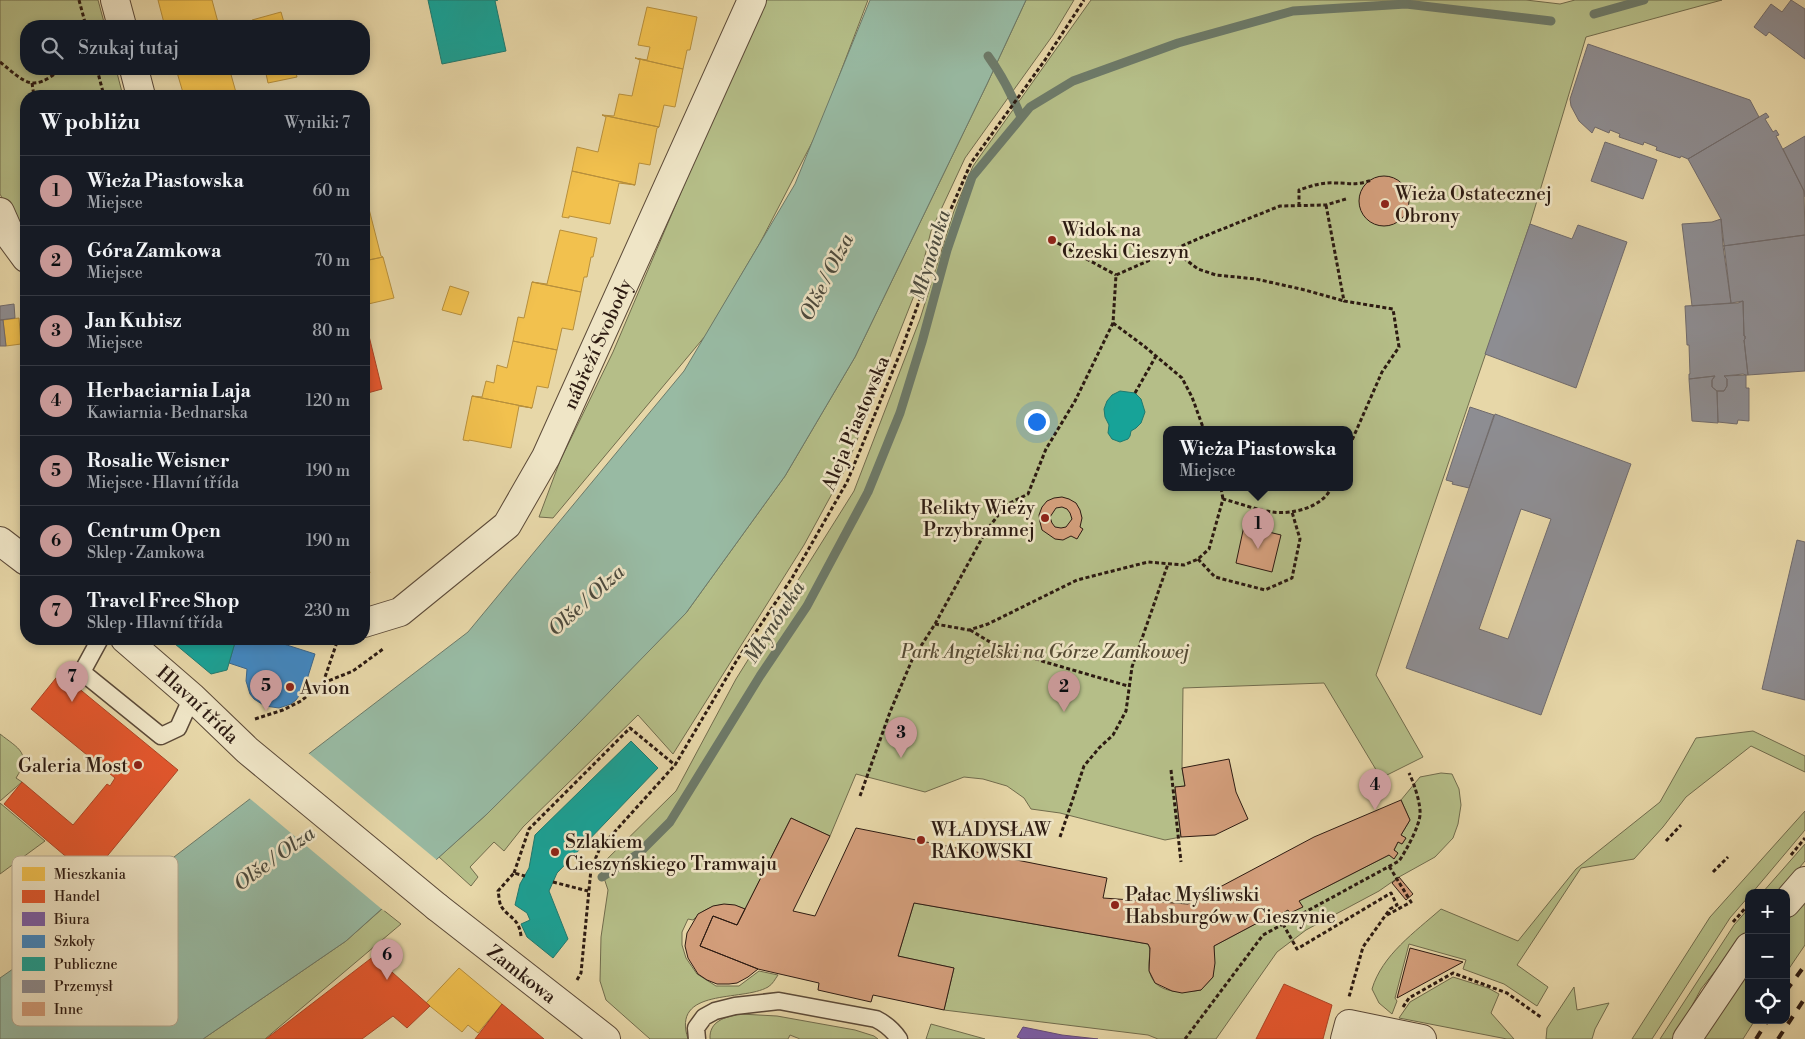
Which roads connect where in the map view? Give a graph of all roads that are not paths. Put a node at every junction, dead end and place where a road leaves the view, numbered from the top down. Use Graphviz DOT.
graph roads {
  1 [pos="115,0"];
  2 [pos="752,0"];
  3 [pos="120,20"];
  4 [pos="136,75"];
  5 [pos="139,90"];
  6 [pos="0,212"];
  7 [pos="20,250"];
  8 [pos="0,541"];
  9 [pos="20,556"];
  10 [pos="370,621"];
  11 [pos="97,645"];
  12 [pos="132,645"];
  13 [pos="192,696"];
  14 [pos="1805,881"];
  15 [pos="1790,898"];
  16 [pos="437,907"];
  17 [pos="1745,953"];
  18 [pos="1347,1031"];
  19 [pos="606,1039"];
  20 [pos="697,1039"];
  21 [pos="899,1039"];
  22 [pos="1422,1039"];
  23 [pos="1687,1039"];
  1 -- 3 [label="street"];
  2 -- 10 [label="street, nábřeží Svobody"];
  4 -- 5 [label="street"];
  6 -- 7 [label="street"];
  8 -- 9 [label="street"];
  11 -- 13 [label="lane"];
  12 -- 13 [label="street, Hlavní třída"];
  13 -- 16 [label="street, Hlavní třída"];
  14 -- 15 [label="street"];
  16 -- 19 [label="street, Zamkowa"];
  17 -- 23 [label="street"];
  18 -- 22 [label="street"];
  20 -- 21 [label="lane"];
}
